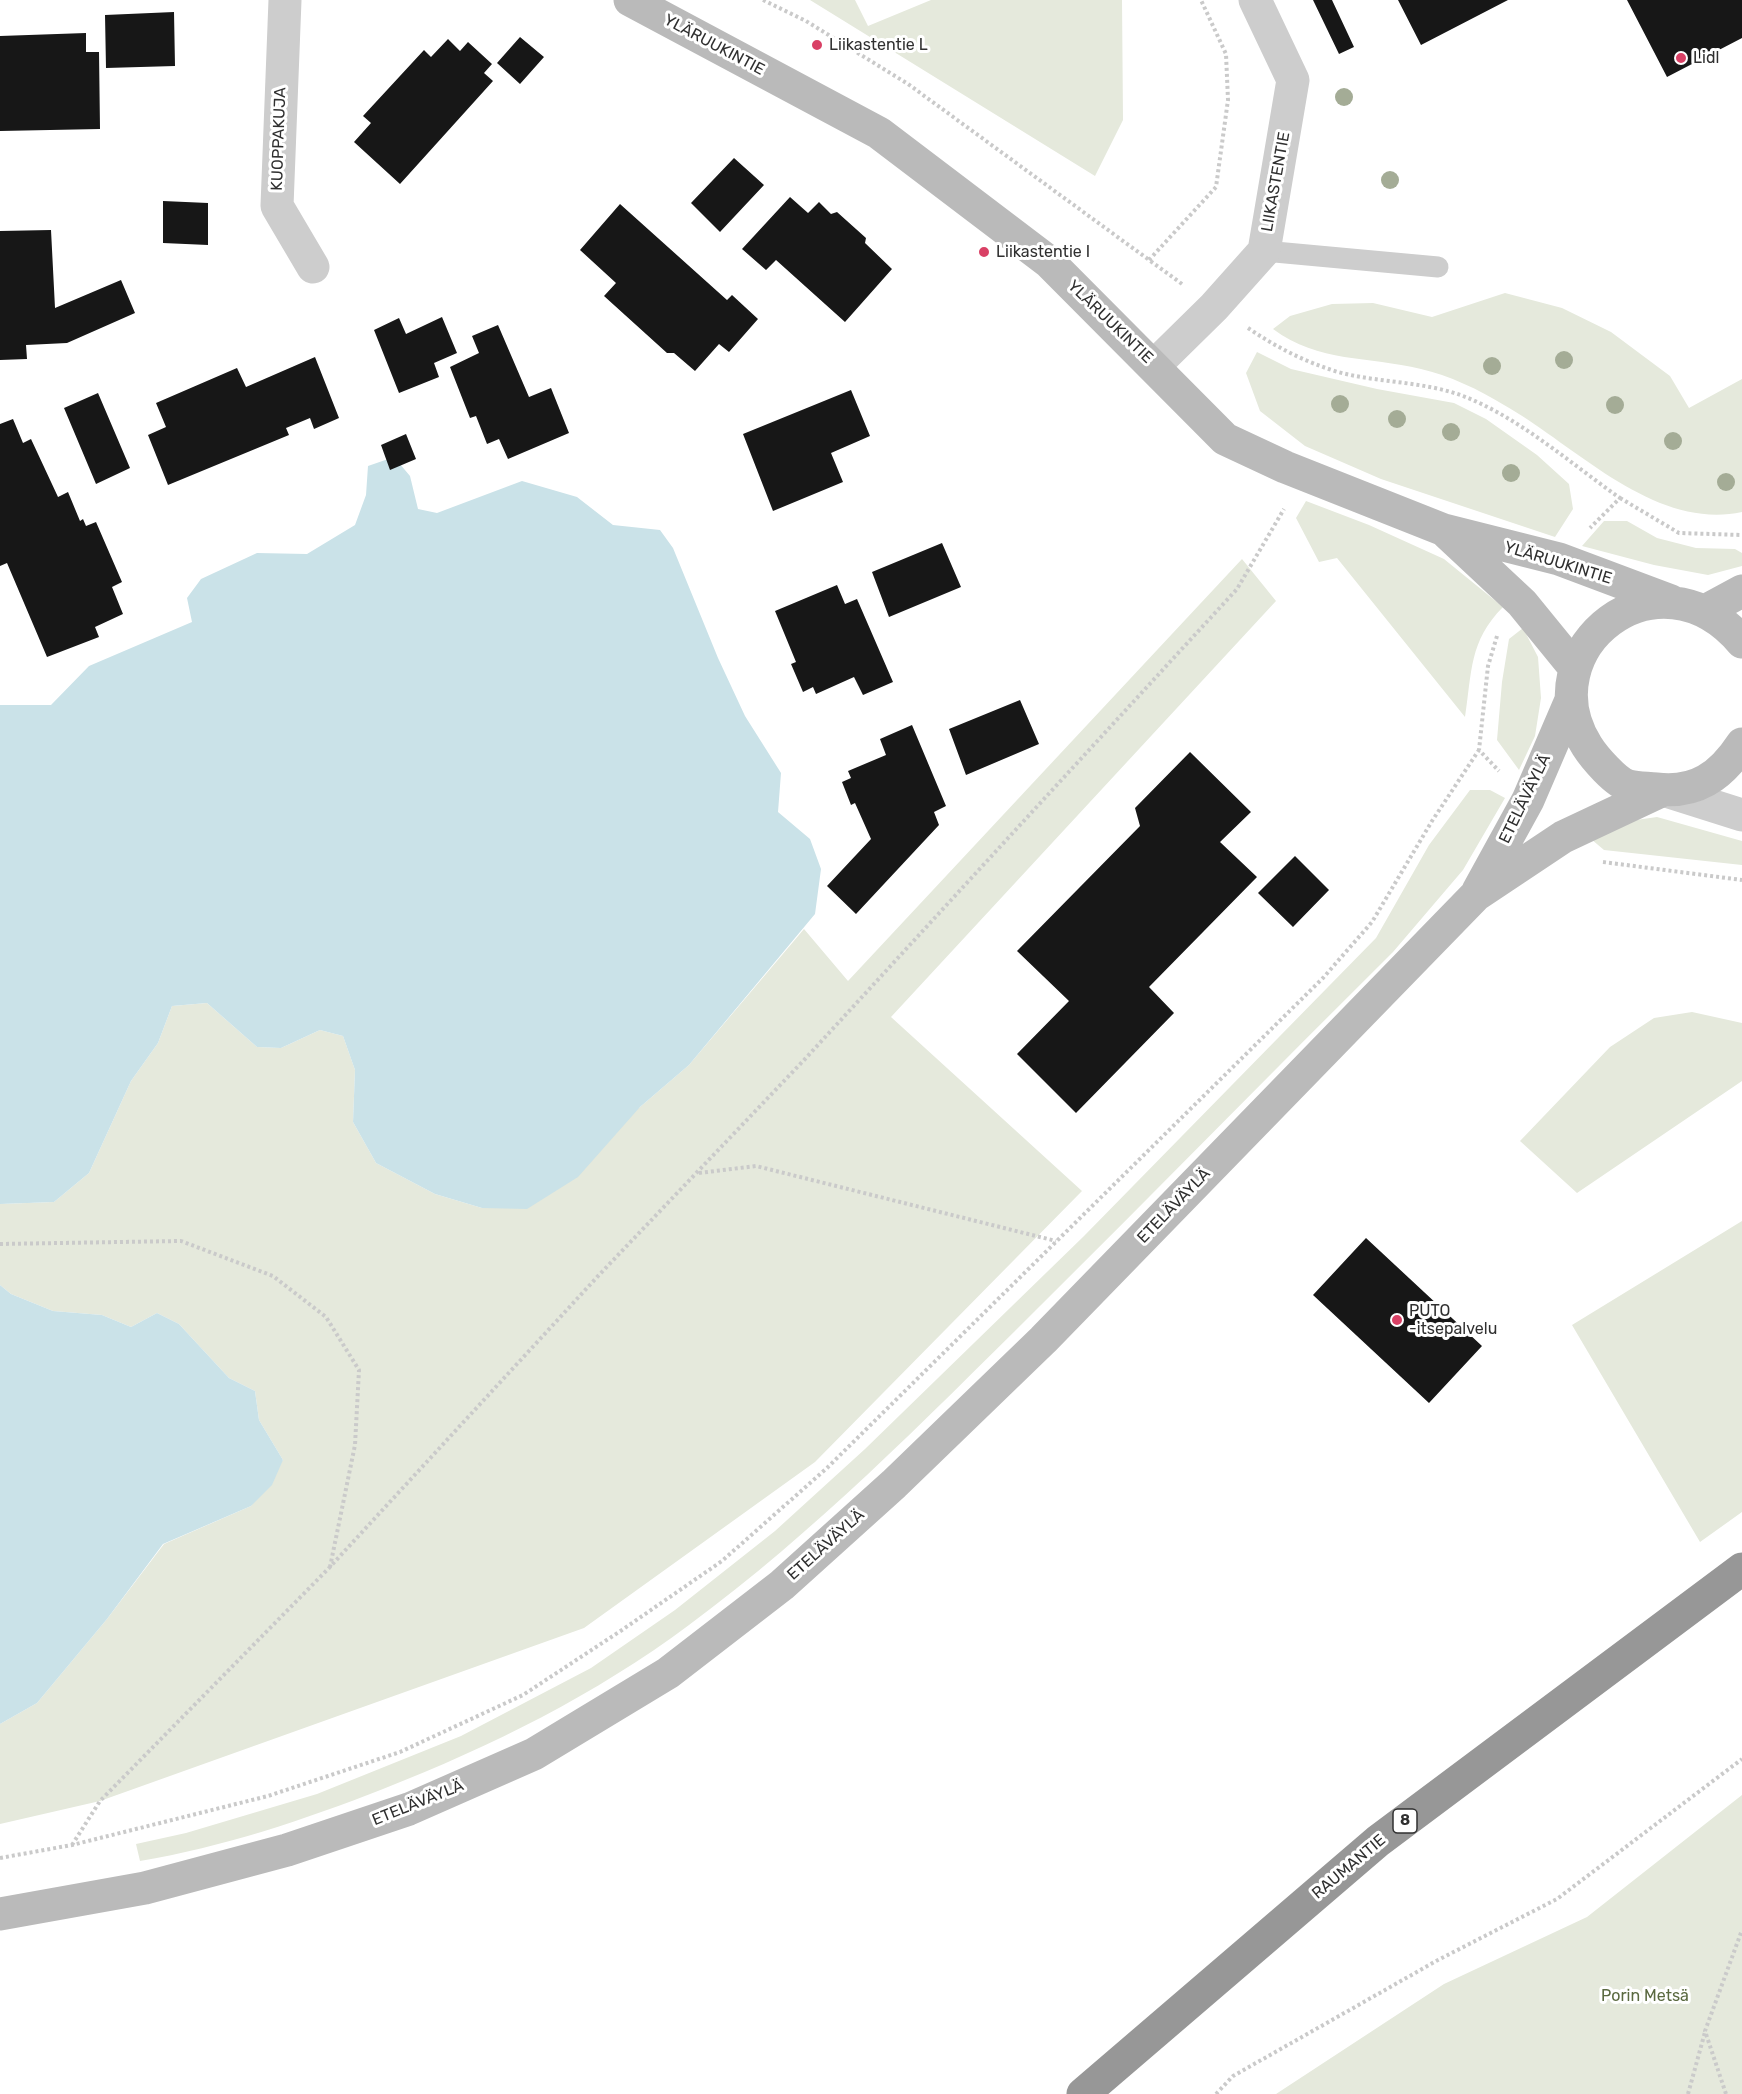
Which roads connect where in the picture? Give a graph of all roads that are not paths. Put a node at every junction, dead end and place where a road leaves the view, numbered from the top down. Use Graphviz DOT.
graph roads {
  1 [pos="285,0"];
  2 [pos="630,0"];
  3 [pos="1255,0"];
  4 [pos="1264,251"];
  5 [pos="314,267"];
  6 [pos="1438,267"];
  7 [pos="1154,366"];
  8 [pos="1444,530"];
  9 [pos="1742,591"];
  10 [pos="1671,601"];
  11 [pos="1705,611"];
  12 [pos="1742,642"];
  13 [pos="1575,668"];
  14 [pos="1571,700"];
  15 [pos="1742,744"];
  16 [pos="1663,790"];
  17 [pos="1742,815"];
  18 [pos="1476,895"];
  19 [pos="1742,1569"];
  20 [pos="0,1914"];
  21 [pos="1083,2094"];
  1 -- 5 [label="street, KUOPPAKUJA"];
  2 -- 7 [label="main road, YLÄRUUKINTIE"];
  3 -- 4 [label="street, LIIKASTENTIE"];
  4 -- 6 [label="lane"];
  4 -- 7 [label="street, LIIKASTENTIE"];
  7 -- 8 [label="main road, YLÄRUUKINTIE"];
  8 -- 10 [label="main road, YLÄRUUKINTIE"];
  8 -- 13 [label="main road, YLÄRUUKINTIE"];
  9 -- 11 [label="main road"];
  10 -- 11 [label="main road, YLÄRUUKINTIE"];
  10 -- 13 [label="main road"];
  11 -- 12 [label="main road, YLÄRUUKINTIE"];
  13 -- 14 [label="main road"];
  14 -- 16 [label="main road"];
  14 -- 18 [label="main road, ETELÄVÄYLÄ"];
  15 -- 16 [label="main road"];
  16 -- 17 [label="street"];
  16 -- 18 [label="main road, ETELÄVÄYLÄ"];
  18 -- 20 [label="main road, ETELÄVÄYLÄ"];
  19 -- 21 [label="highway, RAUMANTIE / 8"];
}
